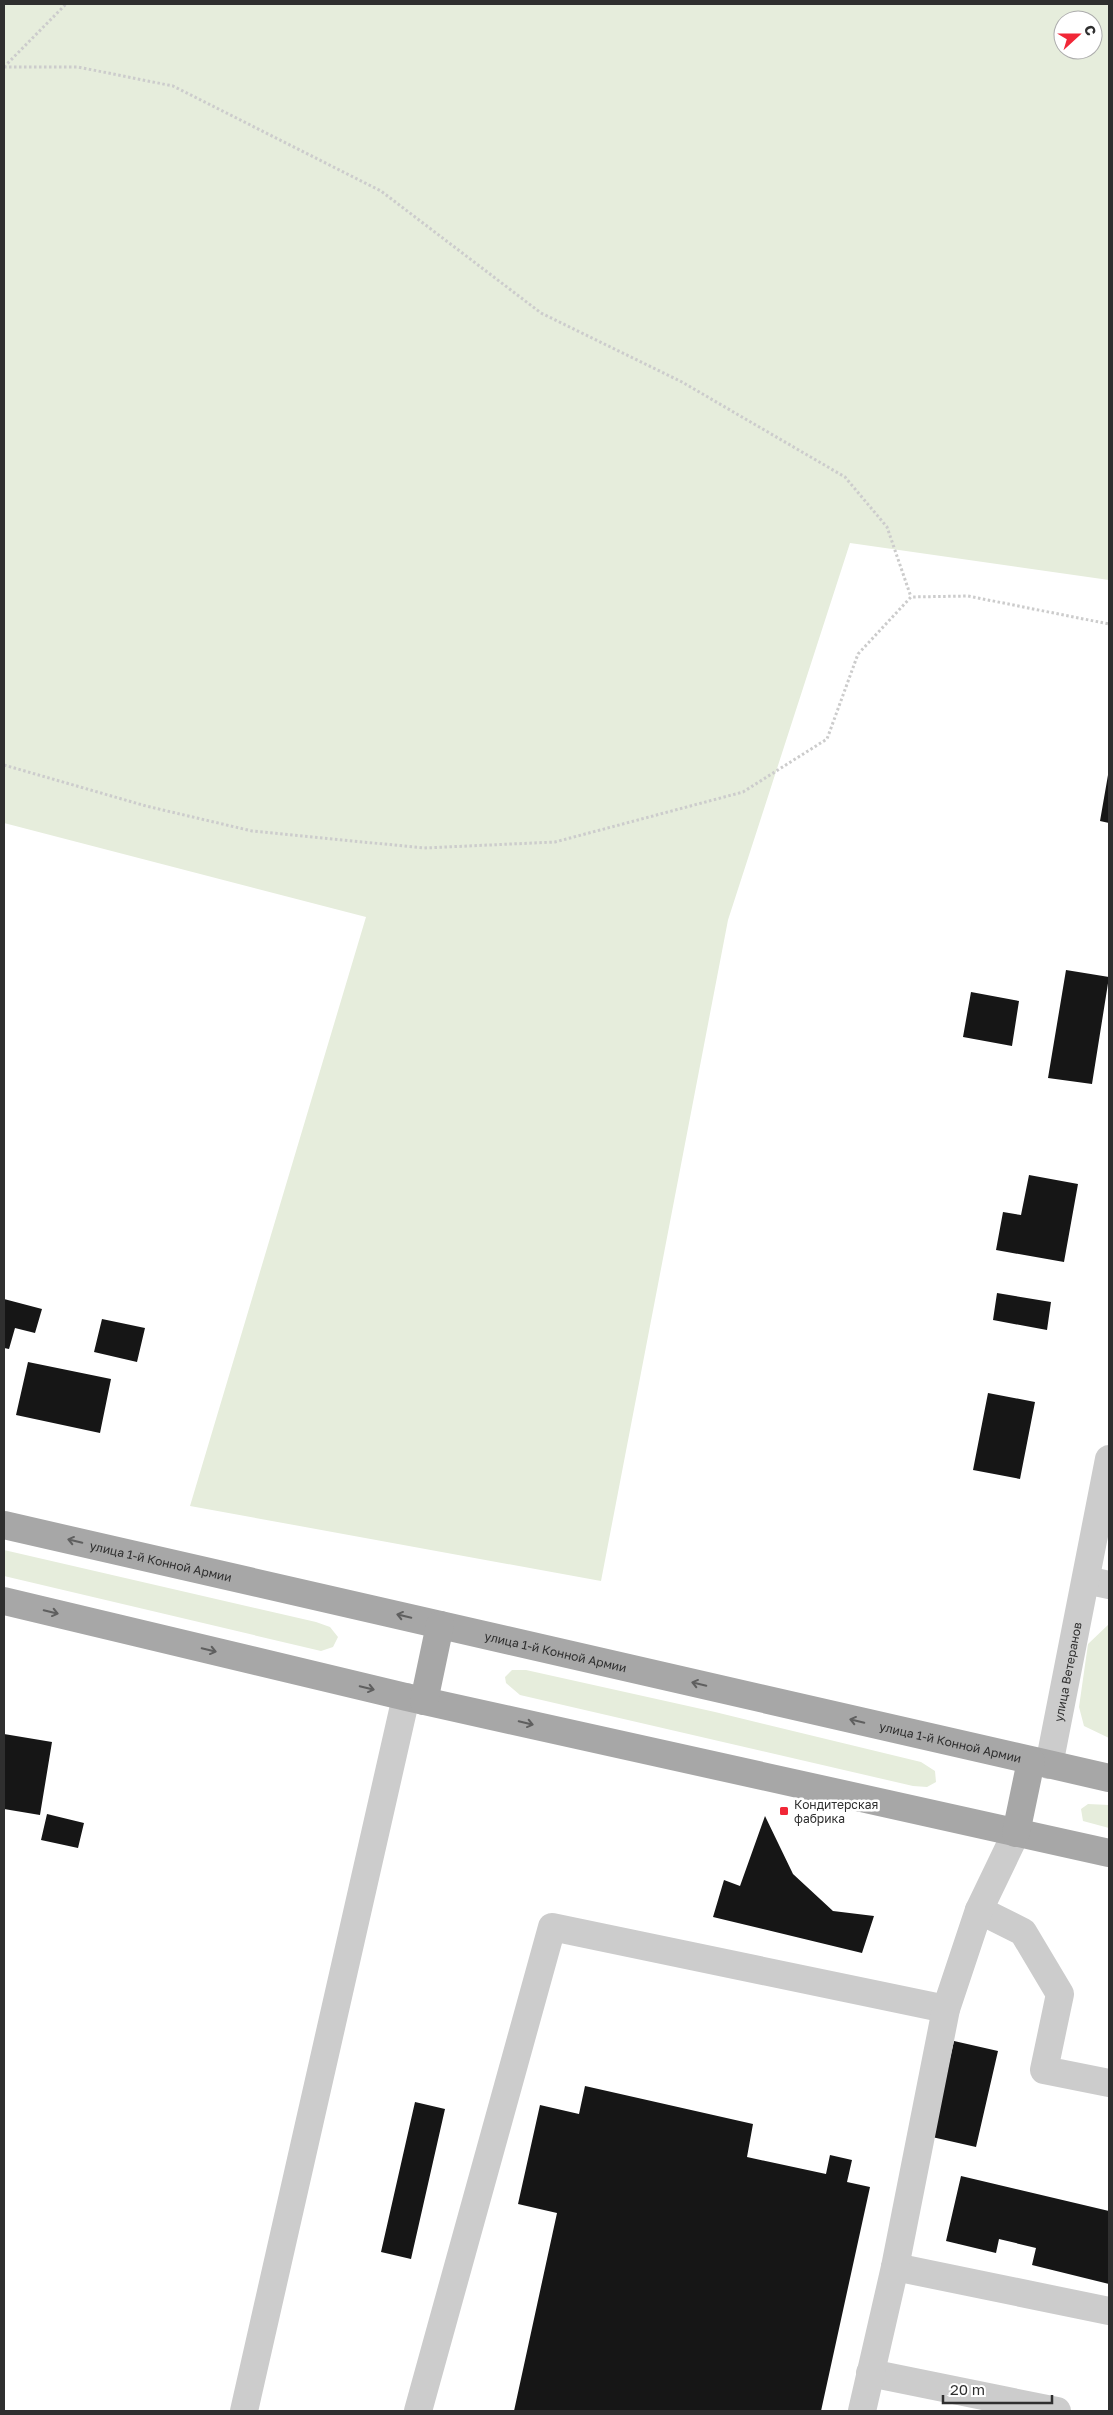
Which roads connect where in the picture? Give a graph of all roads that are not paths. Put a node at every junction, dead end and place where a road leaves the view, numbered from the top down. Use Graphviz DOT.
graph roads {
  1 [pos="1109,1459"];
  2 [pos="4,1525"];
  3 [pos="1098,1582"];
  4 [pos="4,1601"];
  5 [pos="440,1625"];
  6 [pos="415,1699"];
  7 [pos="1040,1763"];
  8 [pos="1109,1778"];
  9 [pos="1016,1833"];
  10 [pos="1109,1854"];
  11 [pos="979,1910"];
  12 [pos="946,2009"];
  13 [pos="1109,2083"];
  14 [pos="895,2266"];
  15 [pos="1109,2311"];
  16 [pos="870,2373"];
  17 [pos="244,2411"];
  18 [pos="418,2411"];
  19 [pos="862,2411"];
  20 [pos="1057,2411"];
  1 -- 3 [label="street, улица Ветеранов"];
  5 -- 2 [label="main road, улица 1-й Конной Армии, one-way"];
  3 -- 7 [label="street, улица Ветеранов"];
  4 -- 6 [label="main road, one-way"];
  5 -- 6 [label="main road"];
  7 -- 5 [label="main road, улица 1-й Конной Армии, one-way"];
  6 -- 9 [label="main road, one-way"];
  6 -- 17 [label="street"];
  7 -- 8 [label="main road, улица 1-й Конной Армии"];
  7 -- 9 [label="main road"];
  9 -- 10 [label="main road"];
  9 -- 11 [label="street"];
  11 -- 12 [label="street"];
  11 -- 13 [label="street"];
  12 -- 14 [label="street"];
  12 -- 18 [label="street"];
  14 -- 15 [label="street"];
  14 -- 16 [label="street"];
  16 -- 19 [label="street"];
  16 -- 20 [label="street"];
}
